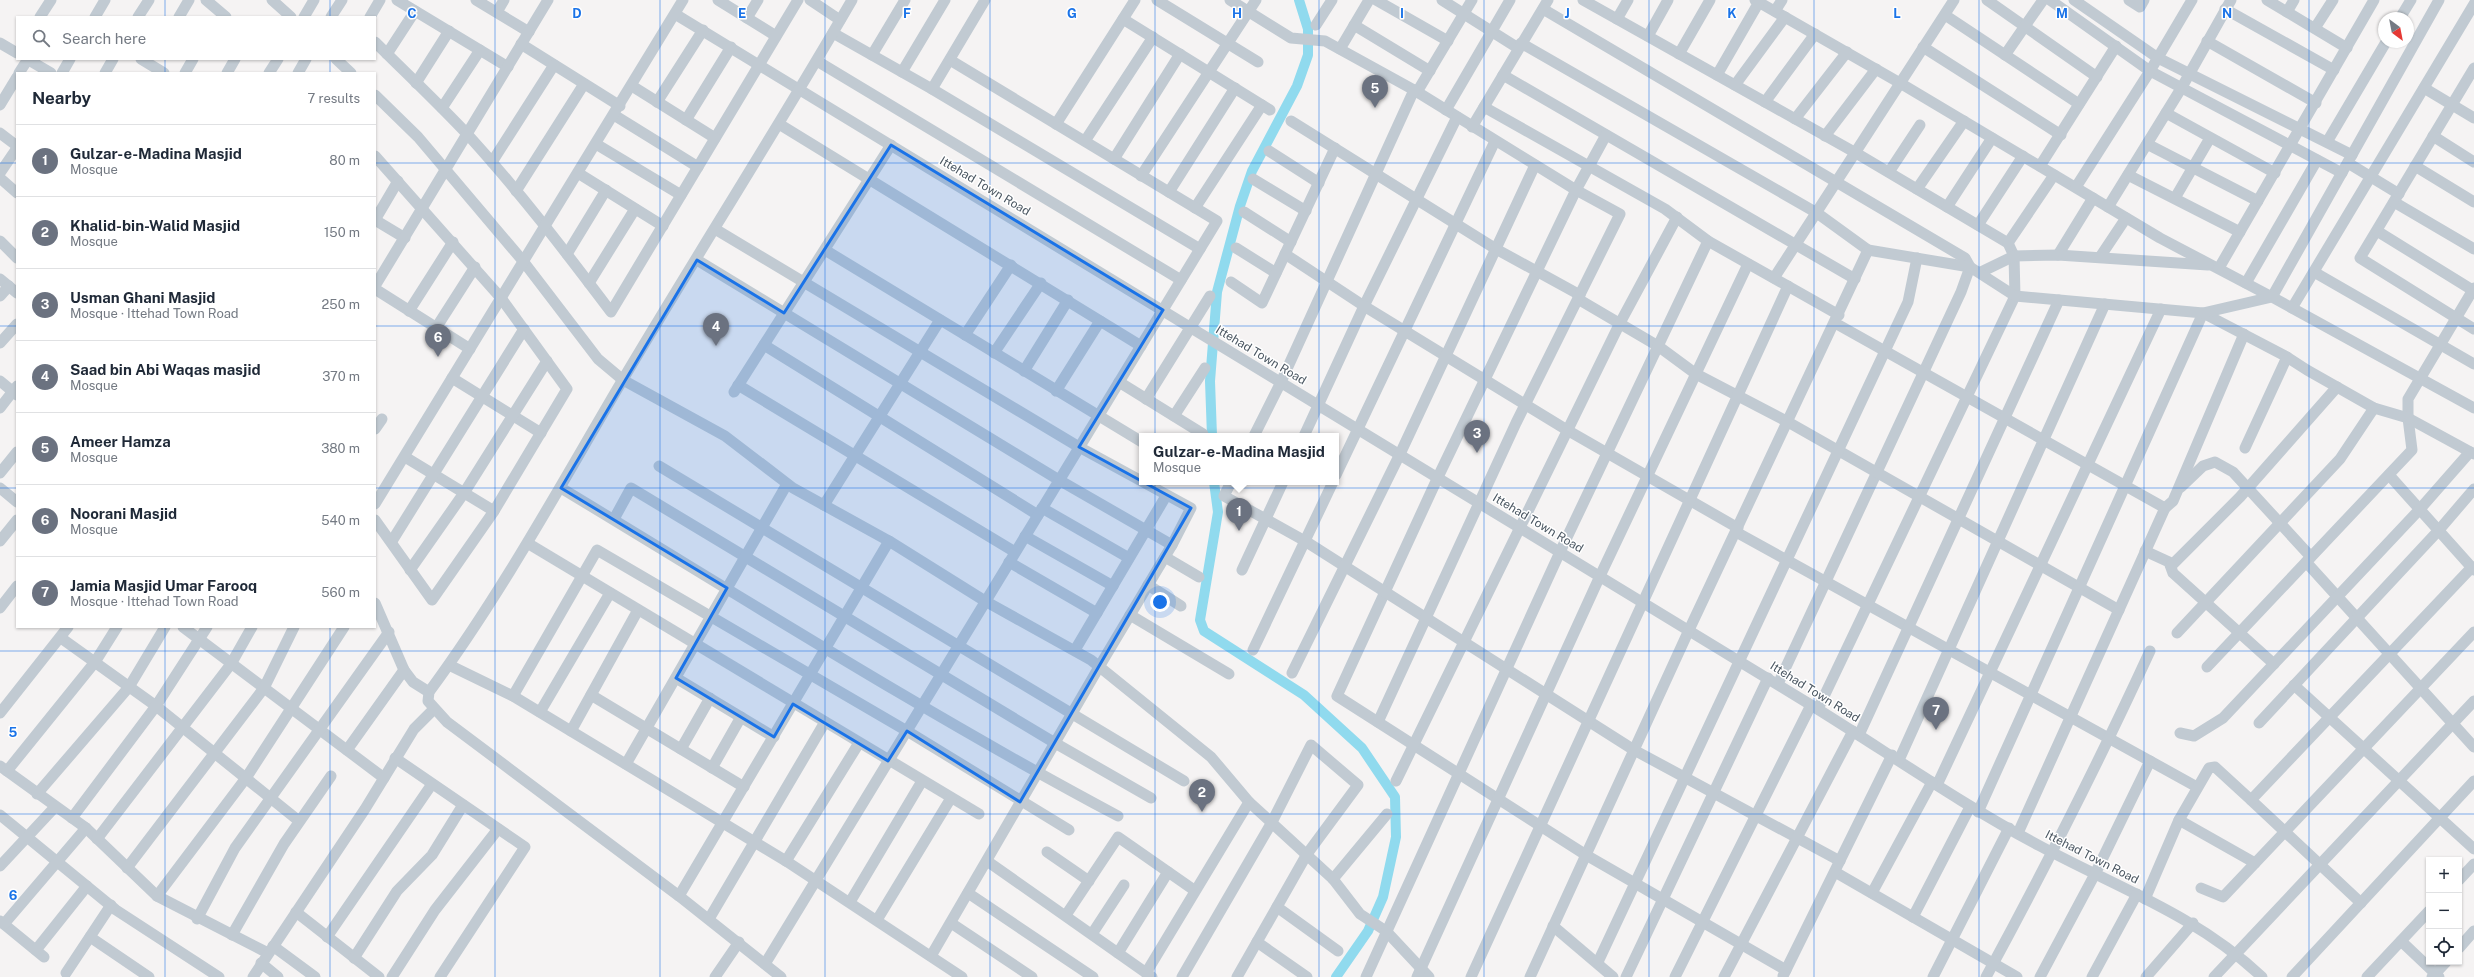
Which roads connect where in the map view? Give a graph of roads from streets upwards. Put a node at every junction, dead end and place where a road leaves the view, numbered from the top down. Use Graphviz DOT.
graph roads {
  1 [pos="51,0"];
  2 [pos="105,0"];
  3 [pos="149,0"];
  4 [pos="189,0"];
  5 [pos="206,0"];
  6 [pos="272,0"];
  7 [pos="314,0"];
  8 [pos="342,0"];
  9 [pos="380,0"];
  10 [pos="397,0"];
  11 [pos="476,0"];
  12 [pos="504,0"];
  13 [pos="548,0"];
  14 [pos="683,0"];
  15 [pos="718,0"];
  16 [pos="758,0"];
  17 [pos="798,0"];
  18 [pos="810,0"];
  19 [pos="852,0"];
  20 [pos="905,0"];
  21 [pos="945,0"];
  22 [pos="1135,0"];
  23 [pos="1157,0"];
  24 [pos="1230,0"];
  25 [pos="1256,0"];
  26 [pos="1332,0"];
  27 [pos="1369,0"];
  28 [pos="1376,0"];
  29 [pos="1442,0"];
  30 [pos="1472,0"];
  31 [pos="1510,0"];
  32 [pos="1628,0"];
  33 [pos="1668,0"];
  34 [pos="1710,0"];
  35 [pos="1782,0"];
  36 [pos="1954,0"];
  37 [pos="1987,0"];
  38 [pos="2043,0"];
  39 [pos="2050,0"];
  40 [pos="2074,0"];
  41 [pos="2129,0"];
  42 [pos="2144,0"];
  43 [pos="2192,0"];
  44 [pos="2267,0"];
  45 [pos="2294,0"];
  46 [pos="2333,0"];
  47 [pos="2374,0"];
  48 [pos="2411,0"];
  49 [pos="2439,0"];
  50 [pos="983,1"];
  51 [pos="1586,1"];
  52 [pos="1757,1"];
  53 [pos="1546,4"];
  54 [pos="2228,4"];
  55 [pos="2474,4"];
  56 [pos="415,11"];
  57 [pos="1775,11"];
  58 [pos="497,12"];
  59 [pos="1249,12"];
  60 [pos="2287,12"];
  61 [pos="2404,12"];
  62 [pos="1465,13"];
  63 [pos="675,14"];
  64 [pos="1945,15"];
  65 [pos="41,16"];
  66 [pos="96,16"];
  67 [pos="139,16"];
  68 [pos="180,16"];
  69 [pos="222,16"];
  70 [pos="289,16"];
  71 [pos="305,16"];
  72 [pos="332,16"];
  73 [pos="371,16"];
  74 [pos="1785,17"];
  75 [pos="748,18"];
  76 [pos="1123,19"];
  77 [pos="1617,19"];
  78 [pos="840,20"];
  79 [pos="1316,25"];
  80 [pos="1354,25"];
  81 [pos="2025,26"];
  82 [pos="2315,28"];
  83 [pos="703,30"];
  84 [pos="1492,31"];
  85 [pos="449,32"];
  86 [pos="529,32"];
  87 [pos="833,33"];
  88 [pos="1815,34"];
  89 [pos="776,36"];
  90 [pos="1648,36"];
  91 [pos="1153,37"];
  92 [pos="1448,41"];
  93 [pos="2207,42"];
  94 [pos="0,43"];
  95 [pos="376,43"];
  96 [pos="521,44"];
  97 [pos="1228,44"];
  98 [pos="1520,45"];
  99 [pos="2116,46"];
  100 [pos="731,48"];
  101 [pos="1924,48"];
  102 [pos="2347,48"];
  103 [pos="2382,48"];
  104 [pos="1340,49"];
  105 [pos="480,50"];
  106 [pos="16,52"];
  107 [pos="1847,52"];
  108 [pos="387,54"];
  109 [pos="1180,54"];
  110 [pos="1679,54"];
  111 [pos="872,55"];
  112 [pos="2005,55"];
  113 [pos="2158,58"];
  114 [pos="26,60"];
  115 [pos="29,60"];
  116 [pos="69,60"];
  117 [pos="112,60"];
  118 [pos="192,60"];
  119 [pos="234,60"];
  120 [pos="277,60"];
  121 [pos="305,60"];
  122 [pos="337,60"];
  123 [pos="950,60"];
  124 [pos="816,61"];
  125 [pos="1258,62"];
  126 [pos="147,64"];
  127 [pos="554,64"];
  128 [pos="759,65"];
  129 [pos="508,67"];
  130 [pos="2474,68"];
  131 [pos="1876,69"];
  132 [pos="1430,70"];
  133 [pos="2150,70"];
  134 [pos="2334,70"];
  135 [pos="20,72"];
  136 [pos="49,72"];
  137 [pos="63,72"];
  138 [pos="106,72"];
  139 [pos="162,72"];
  140 [pos="186,72"];
  141 [pos="228,72"];
  142 [pos="270,72"];
  143 [pos="299,72"];
  144 [pos="350,72"];
  145 [pos="902,72"];
  146 [pos="1209,72"];
  147 [pos="2189,74"];
  148 [pos="1503,75"];
  149 [pos="1717,75"];
  150 [pos="2097,77"];
  151 [pos="16,79"];
  152 [pos="416,83"];
  153 [pos="1900,83"];
  154 [pos="584,84"];
  155 [pos="1735,85"];
  156 [pos="632,86"];
  157 [pos="2182,87"];
  158 [pos="1235,88"];
  159 [pos="2424,88"];
  160 [pos="800,89"];
  161 [pos="932,89"];
  162 [pos="1416,91"];
  163 [pos="376,96"];
  164 [pos="657,102"];
  165 [pos="1765,102"];
  166 [pos="2316,103"];
  167 [pos="2079,104"];
  168 [pos="0,105"];
  169 [pos="2452,105"];
  170 [pos="1484,107"];
  171 [pos="442,108"];
  172 [pos="617,110"];
  173 [pos="1446,110"];
  174 [pos="2166,113"];
  175 [pos="1457,117"];
  176 [pos="2474,118"];
  177 [pos="1795,119"];
  178 [pos="686,120"];
  179 [pos="1291,121"];
  180 [pos="1964,121"];
  181 [pos="779,124"];
  182 [pos="1056,124"];
  183 [pos="1920,125"];
  184 [pos="1472,127"];
  185 [pos="2301,128"];
  186 [pos="0,133"];
  187 [pos="467,134"];
  188 [pos="2061,134"];
  189 [pos="1606,135"];
  190 [pos="1825,136"];
  191 [pos="2433,136"];
  192 [pos="715,138"];
  193 [pos="1992,138"];
  194 [pos="2210,138"];
  195 [pos="1085,141"];
  196 [pos="1495,141"];
  197 [pos="2327,142"];
  198 [pos="596,144"];
  199 [pos="2147,144"];
  200 [pos="891,145"];
  201 [pos="16,146"];
  202 [pos="2291,146"];
  203 [pos="1335,148"];
  204 [pos="16,149"];
  205 [pos="1269,151"];
  206 [pos="1856,153"];
  207 [pos="2023,156"];
  208 [pos="376,157"];
  209 [pos="1114,159"];
  210 [pos="2350,159"];
  211 [pos="2317,160"];
  212 [pos="492,162"];
  213 [pos="2474,162"];
  214 [pos="1535,165"];
  215 [pos="2040,166"];
  216 [pos="2415,166"];
  217 [pos="698,167"];
  218 [pos="1589,167"];
  219 [pos="2193,168"];
  220 [pos="446,170"];
  221 [pos="1889,172"];
  222 [pos="0,173"];
  223 [pos="578,173"];
  224 [pos="2275,173"];
  225 [pos="2342,173"];
  226 [pos="1376,174"];
  227 [pos="2054,175"];
  228 [pos="2128,175"];
  229 [pos="1141,176"];
  230 [pos="2371,177"];
  231 [pos="0,178"];
  232 [pos="870,179"];
  233 [pos="1253,179"];
  234 [pos="398,181"];
  235 [pos="1837,182"];
  236 [pos="1319,183"];
  237 [pos="2076,187"];
  238 [pos="1917,189"];
  239 [pos="606,190"];
  240 [pos="1576,190"];
  241 [pos="516,191"];
  242 [pos="16,192"];
  243 [pos="1169,192"];
  244 [pos="681,195"];
  245 [pos="1416,198"];
  246 [pos="2093,198"];
  247 [pos="2175,198"];
  248 [pos="2396,198"];
  249 [pos="2258,201"];
  250 [pos="2474,202"];
  251 [pos="1947,207"];
  252 [pos="2108,207"];
  253 [pos="422,208"];
  254 [pos="635,208"];
  255 [pos="1195,208"];
  256 [pos="1306,211"];
  257 [pos="1244,212"];
  258 [pos="1817,213"];
  259 [pos="1677,217"];
  260 [pos="376,218"];
  261 [pos="2126,218"];
  262 [pos="376,221"];
  263 [pos="1456,223"];
  264 [pos="1978,225"];
  265 [pos="546,226"];
  266 [pos="663,226"];
  267 [pos="715,229"];
  268 [pos="2377,231"];
  269 [pos="2240,232"];
  270 [pos="404,238"];
  271 [pos="0,241"];
  272 [pos="1708,241"];
  273 [pos="453,242"];
  274 [pos="1291,242"];
  275 [pos="2008,243"];
  276 [pos="1796,245"];
  277 [pos="1236,248"];
  278 [pos="1200,249"];
  279 [pos="1496,249"];
  280 [pos="2474,249"];
  281 [pos="824,250"];
  282 [pos="1868,250"];
  283 [pos="567,254"];
  284 [pos="1285,254"];
  285 [pos="2058,254"];
  286 [pos="2014,256"];
  287 [pos="16,257"];
  288 [pos="2100,257"];
  289 [pos="1917,258"];
  290 [pos="697,260"];
  291 [pos="523,261"];
  292 [pos="1748,264"];
  293 [pos="1011,265"];
  294 [pos="475,267"];
  295 [pos="1970,267"];
  296 [pos="2216,267"];
  297 [pos="1981,272"];
  298 [pos="2314,272"];
  299 [pos="1276,273"];
  300 [pos="1536,273"];
  301 [pos="1774,278"];
  302 [pos="1855,278"];
  303 [pos="1181,280"];
  304 [pos="804,282"];
  305 [pos="1231,282"];
  306 [pos="1327,282"];
  307 [pos="589,283"];
  308 [pos="1041,283"];
  309 [pos="2246,283"];
  310 [pos="8,286"];
  311 [pos="376,286"];
  312 [pos="1788,286"];
  313 [pos="376,289"];
  314 [pos="2474,290"];
  315 [pos="0,296"];
  316 [pos="1210,296"];
  317 [pos="2015,296"];
  318 [pos="1578,297"];
  319 [pos="2272,297"];
  320 [pos="501,298"];
  321 [pos="1068,300"];
  322 [pos="2059,300"];
  323 [pos="2105,304"];
  324 [pos="1364,306"];
  325 [pos="2292,308"];
  326 [pos="2162,309"];
  327 [pos="1163,310"];
  328 [pos="409,311"];
  329 [pos="784,313"];
  330 [pos="2203,313"];
  331 [pos="2456,318"];
  332 [pos="1837,319"];
  333 [pos="940,320"];
  334 [pos="1100,321"];
  335 [pos="1620,323"];
  336 [pos="16,325"];
  337 [pos="436,328"];
  338 [pos="1194,329"];
  339 [pos="2474,329"];
  340 [pos="524,330"];
  341 [pos="1404,331"];
  342 [pos="2244,334"];
  343 [pos="965,335"];
  344 [pos="0,343"];
  345 [pos="764,345"];
  346 [pos="2440,345"];
  347 [pos="1141,346"];
  348 [pos="1658,346"];
  349 [pos="470,349"];
  350 [pos="1885,350"];
  351 [pos="920,352"];
  352 [pos="994,353"];
  353 [pos="1446,355"];
  354 [pos="2287,357"];
  355 [pos="547,361"];
  356 [pos="2474,364"];
  357 [pos="1205,368"];
  358 [pos="1024,371"];
  359 [pos="1923,372"];
  360 [pos="1696,374"];
  361 [pos="452,378"];
  362 [pos="1486,378"];
  363 [pos="2419,379"];
  364 [pos="623,380"];
  365 [pos="0,381"];
  366 [pos="1119,382"];
  367 [pos="1281,382"];
  368 [pos="900,384"];
  369 [pos="2336,387"];
  370 [pos="16,391"];
  371 [pos="1056,391"];
  372 [pos="1737,395"];
  373 [pos="1967,396"];
  374 [pos="482,397"];
  375 [pos="1146,399"];
  376 [pos="1318,404"];
  377 [pos="1525,405"];
  378 [pos="0,408"];
  379 [pos="2374,408"];
  380 [pos="2474,408"];
  381 [pos="513,416"];
  382 [pos="1098,416"];
  383 [pos="1174,416"];
  384 [pos="879,417"];
  385 [pos="2005,418"];
  386 [pos="2408,418"];
  387 [pos="382,419"];
  388 [pos="1788,422"];
  389 [pos="376,428"];
  390 [pos="1358,429"];
  391 [pos="1567,430"];
  392 [pos="540,433"];
  393 [pos="1201,433"];
  394 [pos="1256,433"];
  395 [pos="1305,433"];
  396 [pos="1139,440"];
  397 [pos="2044,440"];
  398 [pos="1079,448"];
  399 [pos="2245,448"];
  400 [pos="1838,450"];
  401 [pos="16,453"];
  402 [pos="1607,453"];
  403 [pos="2472,453"];
  404 [pos="1400,454"];
  405 [pos="855,456"];
  406 [pos="404,457"];
  407 [pos="2088,464"];
  408 [pos="659,466"];
  409 [pos="1339,469"];
  410 [pos="0,473"];
  411 [pos="1877,473"];
  412 [pos="434,475"];
  413 [pos="2389,475"];
  414 [pos="1438,477"];
  415 [pos="1647,477"];
  416 [pos="1059,480"];
  417 [pos="1139,481"];
  418 [pos="787,484"];
  419 [pos="1146,485"];
  420 [pos="1230,485"];
  421 [pos="1282,485"];
  422 [pos="1332,485"];
  423 [pos="2125,486"];
  424 [pos="0,488"];
  425 [pos="561,488"];
  426 [pos="2178,489"];
  427 [pos="2247,489"];
  428 [pos="2474,489"];
  429 [pos="464,493"];
  430 [pos="1166,496"];
  431 [pos="1919,497"];
  432 [pos="1688,500"];
  433 [pos="16,501"];
  434 [pos="376,502"];
  435 [pos="1480,503"];
  436 [pos="824,505"];
  437 [pos="2165,508"];
  438 [pos="2420,509"];
  439 [pos="494,511"];
  440 [pos="1040,512"];
  441 [pos="614,519"];
  442 [pos="1958,519"];
  443 [pos="1266,520"];
  444 [pos="16,521"];
  445 [pos="376,521"];
  446 [pos="2280,523"];
  447 [pos="762,527"];
  448 [pos="1520,527"];
  449 [pos="1146,530"];
  450 [pos="1737,530"];
  451 [pos="2439,530"];
  452 [pos="1025,536"];
  453 [pos="0,541"];
  454 [pos="392,541"];
  455 [pos="889,541"];
  456 [pos="1305,541"];
  457 [pos="1998,541"];
  458 [pos="529,544"];
  459 [pos="1172,545"];
  460 [pos="2145,551"];
  461 [pos="1015,552"];
  462 [pos="1560,552"];
  463 [pos="745,556"];
  464 [pos="1165,556"];
  465 [pos="1129,558"];
  466 [pos="1786,559"];
  467 [pos="2309,560"];
  468 [pos="1009,562"];
  469 [pos="2040,565"];
  470 [pos="2472,565"];
  471 [pos="2171,566"];
  472 [pos="1345,567"];
  473 [pos="410,570"];
  474 [pos="1242,570"];
  475 [pos="582,576"];
  476 [pos="1600,576"];
  477 [pos="1200,578"];
  478 [pos="1826,582"];
  479 [pos="1148,585"];
  480 [pos="1113,586"];
  481 [pos="16,587"];
  482 [pos="862,587"];
  483 [pos="727,588"];
  484 [pos="2080,588"];
  485 [pos="1385,592"];
  486 [pos="610,593"];
  487 [pos="2337,596"];
  488 [pos="1641,601"];
  489 [pos="985,602"];
  490 [pos="2206,603"];
  491 [pos="376,605"];
  492 [pos="1868,605"];
  493 [pos="1182,606"];
  494 [pos="0,608"];
  495 [pos="638,610"];
  496 [pos="2119,610"];
  497 [pos="1097,613"];
  498 [pos="1130,615"];
  499 [pos="711,616"];
  500 [pos="845,616"];
  501 [pos="1426,618"];
  502 [pos="2356,618"];
  503 [pos="376,624"];
  504 [pos="1909,627"];
  505 [pos="67,628"];
  506 [pos="115,628"];
  507 [pos="164,628"];
  508 [pos="184,628"];
  509 [pos="206,628"];
  510 [pos="251,628"];
  511 [pos="294,628"];
  512 [pos="343,628"];
  513 [pos="388,630"];
  514 [pos="1689,630"];
  515 [pos="2474,632"];
  516 [pos="2177,633"];
  517 [pos="2239,633"];
  518 [pos="61,638"];
  519 [pos="199,640"];
  520 [pos="1464,642"];
  521 [pos="695,644"];
  522 [pos="959,645"];
  523 [pos="826,648"];
  524 [pos="1075,650"];
  525 [pos="1253,650"];
  526 [pos="1949,650"];
  527 [pos="2150,651"];
  528 [pos="2389,654"];
  529 [pos="1739,660"];
  530 [pos="95,662"];
  531 [pos="232,664"];
  532 [pos="2274,664"];
  533 [pos="449,665"];
  534 [pos="1099,667"];
  535 [pos="2207,667"];
  536 [pos="1506,669"];
  537 [pos="404,670"];
  538 [pos="1990,672"];
  539 [pos="1292,673"];
  540 [pos="810,674"];
  541 [pos="941,674"];
  542 [pos="1229,674"];
  543 [pos="676,678"];
  544 [pos="1768,678"];
  545 [pos="1778,684"];
  546 [pos="2294,685"];
  547 [pos="129,687"];
  548 [pos="264,688"];
  549 [pos="2421,689"];
  550 [pos="429,692"];
  551 [pos="1546,694"];
  552 [pos="591,695"];
  553 [pos="2031,695"];
  554 [pos="513,696"];
  555 [pos="710,698"];
  556 [pos="2474,701"];
  557 [pos="793,704"];
  558 [pos="922,705"];
  559 [pos="156,706"];
  560 [pos="1815,707"];
  561 [pos="292,709"];
  562 [pos="434,709"];
  563 [pos="540,712"];
  564 [pos="1072,712"];
  565 [pos="0,713"];
  566 [pos="741,717"];
  567 [pos="2071,717"];
  568 [pos="2330,717"];
  569 [pos="1587,720"];
  570 [pos="825,722"];
  571 [pos="1378,722"];
  572 [pos="2259,723"];
  573 [pos="2453,724"];
  574 [pos="184,728"];
  575 [pos="647,728"];
  576 [pos="320,730"];
  577 [pos="571,731"];
  578 [pos="907,731"];
  579 [pos="1856,733"];
  580 [pos="2180,733"];
  581 [pos="774,737"];
  582 [pos="2110,739"];
  583 [pos="859,743"];
  584 [pos="1054,743"];
  585 [pos="1413,745"];
  586 [pos="2474,747"];
  587 [pos="2364,748"];
  588 [pos="681,749"];
  589 [pos="347,750"];
  590 [pos="1634,750"];
  591 [pos="214,753"];
  592 [pos="395,758"];
  593 [pos="1896,758"];
  594 [pos="888,761"];
  595 [pos="2150,761"];
  596 [pos="626,764"];
  597 [pos="4,768"];
  598 [pos="712,768"];
  599 [pos="1037,773"];
  600 [pos="1458,773"];
  601 [pos="331,776"];
  602 [pos="1684,777"];
  603 [pos="246,778"];
  604 [pos="384,778"];
  605 [pos="2399,780"];
  606 [pos="922,781"];
  607 [pos="1184,781"];
  608 [pos="1396,781"];
  609 [pos="2474,781"];
  610 [pos="1934,783"];
  611 [pos="432,784"];
  612 [pos="744,787"];
  613 [pos="2197,787"];
  614 [pos="1713,792"];
  615 [pos="37,794"];
  616 [pos="270,798"];
  617 [pos="951,798"];
  618 [pos="1151,798"];
  619 [pos="1498,799"];
  620 [pos="2251,800"];
  621 [pos="1020,802"];
  622 [pos="1249,802"];
  623 [pos="464,805"];
  624 [pos="55,807"];
  625 [pos="1974,809"];
  626 [pos="978,814"];
  627 [pos="1387,814"];
  628 [pos="0,815"];
  629 [pos="1754,815"];
  630 [pos="1118,816"];
  631 [pos="72,818"];
  632 [pos="2441,818"];
  633 [pos="2179,820"];
  634 [pos="299,821"];
  635 [pos="1272,822"];
  636 [pos="723,823"];
  637 [pos="1540,825"];
  638 [pos="86,828"];
  639 [pos="498,829"];
  640 [pos="1068,830"];
  641 [pos="2014,831"];
  642 [pos="2285,831"];
  643 [pos="27,837"];
  644 [pos="1797,838"];
  645 [pos="97,840"];
  646 [pos="754,842"];
  647 [pos="2474,849"];
  648 [pos="1047,852"];
  649 [pos="2053,852"];
  650 [pos="1307,854"];
  651 [pos="1586,855"];
  652 [pos="987,860"];
  653 [pos="786,861"];
  654 [pos="1840,861"];
  655 [pos="57,862"];
  656 [pos="2255,863"];
  657 [pos="2320,864"];
  658 [pos="2474,864"];
  659 [pos="0,866"];
  660 [pos="127,868"];
  661 [pos="1168,872"];
  662 [pos="1835,872"];
  663 [pos="2095,874"];
  664 [pos="2462,877"];
  665 [pos="1334,879"];
  666 [pos="816,880"];
  667 [pos="1089,880"];
  668 [pos="1634,883"];
  669 [pos="1124,885"];
  670 [pos="87,886"];
  671 [pos="2201,888"];
  672 [pos="1194,890"];
  673 [pos="968,893"];
  674 [pos="1872,893"];
  675 [pos="157,896"];
  676 [pos="679,896"];
  677 [pos="2141,897"];
  678 [pos="1662,899"];
  679 [pos="850,902"];
  680 [pos="2361,903"];
  681 [pos="111,905"];
  682 [pos="1277,907"];
  683 [pos="296,912"];
  684 [pos="2426,914"];
  685 [pos="1066,915"];
  686 [pos="1913,917"];
  687 [pos="197,918"];
  688 [pos="708,919"];
  689 [pos="877,920"];
  690 [pos="2,922"];
  691 [pos="1702,922"];
  692 [pos="950,923"];
  693 [pos="2193,923"];
  694 [pos="1553,926"];
  695 [pos="1386,931"];
  696 [pos="2474,931"];
  697 [pos="1092,934"];
  698 [pos="232,936"];
  699 [pos="90,937"];
  700 [pos="327,937"];
  701 [pos="1953,940"];
  702 [pos="2401,941"];
  703 [pos="739,942"];
  704 [pos="1257,942"];
  705 [pos="1741,944"];
  706 [pos="2462,945"];
  707 [pos="270,950"];
  708 [pos="1338,951"];
  709 [pos="1118,953"];
  710 [pos="2236,953"];
  711 [pos="931,956"];
  712 [pos="354,958"];
  713 [pos="1598,962"];
  714 [pos="261,963"];
  715 [pos="1993,963"];
  716 [pos="765,964"];
  717 [pos="2444,965"];
  718 [pos="66,973"];
  719 [pos="1422,974"];
  720 [pos="1785,974"];
  721 [pos="1149,975"];
  722 [pos="2435,976"];
  723 [pos="149,977"];
  724 [pos="219,977"];
  725 [pos="253,977"];
  726 [pos="278,977"];
  727 [pos="315,977"];
  728 [pos="379,977"];
  729 [pos="392,977"];
  730 [pos="440,977"];
  731 [pos="715,977"];
  732 [pos="780,977"];
  733 [pos="962,977"];
  734 [pos="1032,977"];
  735 [pos="1093,977"];
  736 [pos="1182,977"];
  737 [pos="1237,977"];
  738 [pos="1308,977"];
  739 [pos="1366,977"];
  740 [pos="1471,977"];
  741 [pos="1530,977"];
  742 [pos="1614,977"];
  743 [pos="1626,977"];
  744 [pos="1675,977"];
  745 [pos="1724,977"];
  746 [pos="1933,977"];
  747 [pos="1986,977"];
  748 [pos="2016,977"];
  749 [pos="2040,977"];
  750 [pos="2092,977"];
  751 [pos="2146,977"];
  752 [pos="2214,977"];
  753 [pos="2262,977"];
  754 [pos="2292,977"];
  755 [pos="2367,977"];
  1 -- 65 [label="street"];
  2 -- 66 [label="street"];
  3 -- 67 [label="street"];
  4 -- 68 [label="street"];
  5 -- 69 [label="street"];
  6 -- 70 [label="street"];
  7 -- 71 [label="street"];
  8 -- 72 [label="street"];
  9 -- 73 [label="street"];
  10 -- 56 [label="street"];
  11 -- 58 [label="street"];
  12 -- 58 [label="street"];
  13 -- 86 [label="street"];
  14 -- 63 [label="street"];
  15 -- 75 [label="street"];
  16 -- 75 [label="street"];
  17 -- 89 [label="street"];
  18 -- 78 [label="street"];
  19 -- 78 [label="street"];
  20 -- 111 [label="street"];
  21 -- 145 [label="street"];
  22 -- 76 [label="street"];
  23 -- 97 [label="street"];
  24 -- 59 [label="street"];
  25 -- 59 [label="street"];
  26 -- 79 [label="street"];
  27 -- 80 [label="street"];
  28 -- 92 [label="street"];
  29 -- 62 [label="street"];
  30 -- 62 [label="street"];
  31 -- 84 [label="street"];
  32 -- 77 [label="street"];
  33 -- 90 [label="street"];
  34 -- 110 [label="street"];
  35 -- 57 [label="street"];
  36 -- 64 [label="street"];
  37 -- 81 [label="street"];
  38 -- 81 [label="street"];
  39 -- 99 [label="street"];
  40 -- 113 [label="street"];
  41 -- 42 [label="street"];
  43 -- 113 [label="street"];
  44 -- 60 [label="street"];
  45 -- 60 [label="street"];
  46 -- 82 [label="street"];
  47 -- 102 [label="street"];
  48 -- 61 [label="street"];
  49 -- 210 [label="street"];
  50 -- 123 [label="street"];
  51 -- 77 [label="street"];
  52 -- 57 [label="street"];
  52 -- 149 [label="street"];
  53 -- 98 [label="street"];
  53 -- 235 [label="street"];
  54 -- 93 [label="street"];
  54 -- 134 [label="street"];
  55 -- 159 [label="street"];
  56 -- 85 [label="street"];
  56 -- 108 [label="street"];
  57 -- 74 [label="street"];
  58 -- 86 [label="street"];
  59 -- 97 [label="street"];
  59 -- 104 [label="street"];
  60 -- 82 [label="street"];
  62 -- 84 [label="street"];
  62 -- 92 [label="street"];
  63 -- 83 [label="street, Ittehad Town Road"];
  63 -- 156 [label="street"];
  64 -- 101 [label="street"];
  64 -- 112 [label="street"];
  74 -- 88 [label="street"];
  74 -- 155 [label="street"];
  75 -- 89 [label="street"];
  76 -- 91 [label="street"];
  76 -- 182 [label="street"];
  77 -- 90 [label="street"];
  78 -- 87 [label="street"];
  80 -- 104 [label="street"];
  80 -- 132 [label="street"];
  81 -- 112 [label="street"];
  81 -- 150 [label="street"];
  82 -- 102 [label="street"];
  83 -- 100 [label="street, Ittehad Town Road"];
  83 -- 164 [label="street"];
  84 -- 98 [label="street"];
  84 -- 173 [label="street"];
  85 -- 105 [label="street"];
  85 -- 152 [label="street"];
  86 -- 96 [label="street"];
  87 -- 111 [label="street"];
  87 -- 124 [label="street"];
  88 -- 107 [label="street"];
  88 -- 165 [label="street"];
  89 -- 128 [label="street"];
  90 -- 110 [label="street"];
  91 -- 109 [label="street"];
  91 -- 195 [label="street"];
  92 -- 132 [label="street"];
  93 -- 147 [label="street"];
  93 -- 166 [label="street"];
  94 -- 106 [label="street"];
  95 -- 108 [label="street"];
  96 -- 127 [label="street"];
  96 -- 129 [label="street"];
  97 -- 125 [label="street"];
  97 -- 146 [label="street"];
  98 -- 148 [label="street"];
  98 -- 258 [label="street"];
  99 -- 133 [label="street"];
  99 -- 150 [label="street"];
  100 -- 128 [label="street, Ittehad Town Road"];
  100 -- 178 [label="street"];
  101 -- 153 [label="street"];
  101 -- 188 [label="street"];
  102 -- 134 [label="street"];
  103 -- 197 [label="street"];
  104 -- 162 [label="street"];
  105 -- 129 [label="street"];
  105 -- 171 [label="street"];
  107 -- 131 [label="street"];
  107 -- 177 [label="street"];
  108 -- 152 [label="street"];
  109 -- 146 [label="street"];
  109 -- 209 [label="street"];
  110 -- 149 [label="street"];
  111 -- 145 [label="street"];
  112 -- 167 [label="street"];
  113 -- 133 [label="street"];
  113 -- 147 [label="street"];
  114 -- 135 [label="street"];
  115 -- 136 [label="street"];
  116 -- 137 [label="street"];
  117 -- 138 [label="street"];
  118 -- 140 [label="street"];
  119 -- 141 [label="street"];
  120 -- 142 [label="street"];
  121 -- 143 [label="street"];
  122 -- 144 [label="street"];
  123 -- 161 [label="street"];
  123 -- 182 [label="street"];
  124 -- 160 [label="street"];
  124 -- 303 [label="street"];
  126 -- 139 [label="street"];
  127 -- 154 [label="street"];
  127 -- 212 [label="street"];
  128 -- 160 [label="street, Ittehad Town Road"];
  128 -- 192 [label="street"];
  129 -- 187 [label="street"];
  130 -- 169 [label="street"];
  131 -- 153 [label="street"];
  131 -- 190 [label="street"];
  132 -- 162 [label="street"];
  133 -- 157 [label="street"];
  133 -- 237 [label="street"];
  134 -- 166 [label="street"];
  145 -- 161 [label="street"];
  146 -- 158 [label="street"];
  146 -- 229 [label="street"];
  147 -- 157 [label="street"];
  147 -- 185 [label="street"];
  148 -- 170 [label="street"];
  148 -- 189 [label="street"];
  149 -- 155 [label="street"];
  150 -- 167 [label="street"];
  151 -- 168 [label="street"];
  152 -- 171 [label="street"];
  153 -- 180 [label="street"];
  153 -- 206 [label="street"];
  154 -- 172 [label="street"];
  154 -- 241 [label="street"];
  155 -- 165 [label="street"];
  156 -- 164 [label="street"];
  156 -- 172 [label="street"];
  157 -- 174 [label="street"];
  157 -- 202 [label="street"];
  158 -- 243 [label="street"];
  158 -- 255 [label="street"];
  159 -- 169 [label="street"];
  159 -- 230 [label="street"];
  160 -- 181 [label="street"];
  160 -- 200 [label="street, Ittehad Town Road"];
  161 -- 278 [label="street"];
  162 -- 173 [label="street"];
  162 -- 226 [label="street"];
  163 -- 220 [label="street"];
  164 -- 178 [label="street"];
  165 -- 177 [label="street"];
  166 -- 185 [label="street"];
  167 -- 188 [label="street"];
  169 -- 176 [label="street"];
  169 -- 191 [label="street"];
  170 -- 184 [label="street"];
  170 -- 218 [label="street"];
  171 -- 187 [label="street"];
  172 -- 198 [label="street"];
  172 -- 217 [label="street"];
  173 -- 175 [label="street"];
  174 -- 194 [label="street"];
  174 -- 199 [label="street"];
  175 -- 184 [label="street"];
  175 -- 245 [label="street"];
  177 -- 190 [label="street"];
  178 -- 192 [label="street"];
  179 -- 203 [label="street"];
  180 -- 193 [label="street"];
  180 -- 238 [label="street"];
  181 -- 232 [label="street"];
  181 -- 267 [label="street"];
  182 -- 195 [label="street"];
  183 -- 221 [label="street"];
  184 -- 196 [label="street"];
  185 -- 197 [label="street"];
  185 -- 202 [label="street"];
  186 -- 201 [label="street"];
  187 -- 212 [label="street"];
  187 -- 220 [label="street"];
  188 -- 215 [label="street"];
  189 -- 218 [label="street"];
  189 -- 276 [label="street"];
  190 -- 206 [label="street"];
  191 -- 213 [label="street"];
  191 -- 216 [label="street"];
  192 -- 217 [label="street"];
  193 -- 207 [label="street"];
  193 -- 251 [label="street"];
  194 -- 219 [label="street"];
  194 -- 224 [label="street"];
  195 -- 209 [label="street"];
  196 -- 214 [label="street"];
  196 -- 263 [label="street"];
  197 -- 210 [label="street"];
  198 -- 223 [label="street"];
  198 -- 244 [label="street"];
  199 -- 219 [label="street"];
  199 -- 228 [label="street"];
  200 -- 232 [label="street"];
  200 -- 327 [label="street, Ittehad Town Road"];
  202 -- 211 [label="street"];
  202 -- 224 [label="street"];
  203 -- 226 [label="street"];
  203 -- 236 [label="street"];
  204 -- 222 [label="street"];
  205 -- 236 [label="street"];
  206 -- 221 [label="street"];
  206 -- 235 [label="street"];
  207 -- 215 [label="street"];
  207 -- 264 [label="street"];
  208 -- 234 [label="street"];
  209 -- 229 [label="street"];
  210 -- 225 [label="street"];
  210 -- 230 [label="street"];
  211 -- 225 [label="street"];
  211 -- 309 [label="street"];
  212 -- 241 [label="street"];
  214 -- 240 [label="street"];
  214 -- 279 [label="street"];
  215 -- 227 [label="street"];
  216 -- 248 [label="street"];
  216 -- 250 [label="street"];
  217 -- 244 [label="street"];
  218 -- 240 [label="street"];
  218 -- 259 [label="street"];
  219 -- 247 [label="street"];
  219 -- 249 [label="street"];
  220 -- 253 [label="street"];
  220 -- 291 [label="street"];
  221 -- 238 [label="street"];
  223 -- 239 [label="street"];
  223 -- 265 [label="street"];
  224 -- 249 [label="street"];
  225 -- 319 [label="street"];
  226 -- 245 [label="street"];
  226 -- 306 [label="street"];
  227 -- 237 [label="street"];
  227 -- 275 [label="street"];
  228 -- 247 [label="street"];
  228 -- 252 [label="street"];
  229 -- 243 [label="street"];
  230 -- 248 [label="street"];
  230 -- 298 [label="street"];
  231 -- 242 [label="street"];
  232 -- 281 [label="street"];
  232 -- 293 [label="street"];
  233 -- 256 [label="street"];
  234 -- 253 [label="street"];
  234 -- 260 [label="street"];
  235 -- 258 [label="street"];
  235 -- 295 [label="street"];
  236 -- 256 [label="street"];
  237 -- 246 [label="street"];
  238 -- 251 [label="street"];
  239 -- 254 [label="street"];
  239 -- 283 [label="street"];
  240 -- 300 [label="street"];
  240 -- 318 [label="street"];
  241 -- 265 [label="street"];
  243 -- 255 [label="street"];
  244 -- 266 [label="street"];
  245 -- 263 [label="street"];
  245 -- 324 [label="street"];
  246 -- 252 [label="street"];
  246 -- 285 [label="street"];
  247 -- 269 [label="street"];
  248 -- 268 [label="street"];
  248 -- 280 [label="street"];
  249 -- 269 [label="street"];
  251 -- 264 [label="street"];
  252 -- 261 [label="street"];
  253 -- 270 [label="street"];
  253 -- 273 [label="street"];
  254 -- 266 [label="street"];
  254 -- 307 [label="street"];
  255 -- 278 [label="street"];
  256 -- 274 [label="street"];
  257 -- 274 [label="street"];
  258 -- 276 [label="street"];
  258 -- 282 [label="street"];
  259 -- 272 [label="street"];
  259 -- 335 [label="street"];
  261 -- 288 [label="street"];
  261 -- 296 [label="street"];
  262 -- 270 [label="street"];
  263 -- 279 [label="street"];
  263 -- 341 [label="street"];
  264 -- 275 [label="street"];
  265 -- 283 [label="street"];
  265 -- 291 [label="street"];
  266 -- 307 [label="street"];
  267 -- 290 [label="street"];
  267 -- 304 [label="street"];
  268 -- 314 [label="street"];
  268 -- 331 [label="street"];
  269 -- 296 [label="street"];
  270 -- 311 [label="street"];
  271 -- 287 [label="street"];
  272 -- 292 [label="street"];
  272 -- 348 [label="street"];
  273 -- 294 [label="street"];
  273 -- 328 [label="street"];
  274 -- 284 [label="street"];
  275 -- 286 [label="street"];
  276 -- 301 [label="street"];
  276 -- 302 [label="street"];
  277 -- 299 [label="street"];
  278 -- 303 [label="street"];
  279 -- 300 [label="street"];
  279 -- 353 [label="street"];
  281 -- 304 [label="street"];
  281 -- 333 [label="street"];
  282 -- 289 [label="street"];
  282 -- 302 [label="street"];
  283 -- 307 [label="street"];
  284 -- 299 [label="street"];
  284 -- 306 [label="street"];
  285 -- 286 [label="street"];
  285 -- 288 [label="street"];
  286 -- 297 [label="street"];
  286 -- 317 [label="street"];
  288 -- 296 [label="street"];
  289 -- 295 [label="street"];
  289 -- 350 [label="street"];
  290 -- 329 [label="street"];
  290 -- 364 [label="street"];
  291 -- 320 [label="street"];
  291 -- 364 [label="street"];
  292 -- 301 [label="street"];
  292 -- 360 [label="street"];
  293 -- 308 [label="street"];
  293 -- 343 [label="street"];
  294 -- 320 [label="street"];
  294 -- 337 [label="street"];
  295 -- 297 [label="street"];
  295 -- 359 [label="street"];
  296 -- 309 [label="street"];
  297 -- 317 [label="street"];
  298 -- 325 [label="street"];
  298 -- 346 [label="street"];
  299 -- 305 [label="street"];
  300 -- 318 [label="street"];
  300 -- 362 [label="street"];
  301 -- 312 [label="street"];
  302 -- 332 [label="street"];
  303 -- 327 [label="street"];
  304 -- 329 [label="street"];
  304 -- 351 [label="street"];
  306 -- 324 [label="street"];
  306 -- 367 [label="street"];
  308 -- 321 [label="street"];
  308 -- 352 [label="street"];
  309 -- 319 [label="street"];
  310 -- 315 [label="street"];
  312 -- 332 [label="street"];
  312 -- 372 [label="street"];
  313 -- 328 [label="street"];
  314 -- 331 [label="street"];
  316 -- 338 [label="street"];
  317 -- 322 [label="street"];
  317 -- 373 [label="street"];
  318 -- 335 [label="street"];
  318 -- 377 [label="street"];
  319 -- 325 [label="street"];
  319 -- 330 [label="street"];
  320 -- 340 [label="street"];
  320 -- 349 [label="street"];
  321 -- 334 [label="street"];
  321 -- 358 [label="street"];
  322 -- 323 [label="street"];
  322 -- 385 [label="street"];
  323 -- 326 [label="street"];
  323 -- 397 [label="street"];
  324 -- 341 [label="street"];
  324 -- 376 [label="street"];
  325 -- 363 [label="street"];
  326 -- 330 [label="street"];
  326 -- 407 [label="street"];
  327 -- 338 [label="street, Ittehad Town Road"];
  327 -- 347 [label="street"];
  328 -- 337 [label="street"];
  329 -- 345 [label="street"];
  329 -- 368 [label="street"];
  330 -- 342 [label="street"];
  330 -- 423 [label="street"];
  331 -- 339 [label="street"];
  331 -- 346 [label="street"];
  332 -- 350 [label="street"];
  332 -- 388 [label="street"];
  333 -- 343 [label="street"];
  333 -- 351 [label="street"];
  334 -- 347 [label="street"];
  334 -- 371 [label="street"];
  335 -- 348 [label="street"];
  335 -- 391 [label="street"];
  336 -- 344 [label="street"];
  337 -- 349 [label="street"];
  338 -- 367 [label="street, Ittehad Town Road"];
  338 -- 375 [label="street"];
  340 -- 355 [label="street"];
  340 -- 374 [label="street"];
  341 -- 353 [label="street"];
  341 -- 390 [label="street"];
  342 -- 354 [label="street"];
  342 -- 426 [label="street"];
  343 -- 352 [label="street"];
  345 -- 384 [label="street"];
  345 -- 405 [label="street"];
  346 -- 356 [label="street"];
  346 -- 363 [label="street"];
  347 -- 366 [label="street"];
  348 -- 360 [label="street"];
  348 -- 402 [label="street"];
  349 -- 361 [label="street"];
  350 -- 359 [label="street"];
  350 -- 400 [label="street"];
  351 -- 368 [label="street"];
  351 -- 398 [label="street"];
  352 -- 358 [label="street"];
  353 -- 362 [label="street"];
  353 -- 404 [label="street"];
  354 -- 369 [label="street"];
  354 -- 399 [label="street"];
  355 -- 381 [label="street"];
  355 -- 392 [label="street"];
  357 -- 383 [label="street"];
  358 -- 371 [label="street"];
  359 -- 373 [label="street"];
  359 -- 411 [label="street"];
  360 -- 372 [label="street"];
  360 -- 415 [label="street"];
  361 -- 374 [label="street"];
  361 -- 406 [label="street"];
  362 -- 377 [label="street"];
  362 -- 414 [label="street"];
  363 -- 380 [label="street"];
  363 -- 386 [label="street"];
  364 -- 418 [label="street"];
  364 -- 425 [label="street"];
  365 -- 370 [label="street"];
  366 -- 375 [label="street"];
  366 -- 382 [label="street"];
  367 -- 376 [label="street, Ittehad Town Road"];
  367 -- 394 [label="street"];
  368 -- 384 [label="street"];
  368 -- 416 [label="street"];
  369 -- 379 [label="street"];
  369 -- 427 [label="street"];
  370 -- 378 [label="street"];
  371 -- 382 [label="street"];
  372 -- 388 [label="street"];
  372 -- 432 [label="street"];
  373 -- 385 [label="street"];
  373 -- 431 [label="street"];
  374 -- 381 [label="street"];
  374 -- 412 [label="street"];
  375 -- 383 [label="street"];
  376 -- 390 [label="street, Ittehad Town Road"];
  376 -- 395 [label="street"];
  377 -- 391 [label="street"];
  377 -- 435 [label="street"];
  379 -- 386 [label="street"];
  379 -- 446 [label="street"];
  381 -- 392 [label="street"];
  381 -- 429 [label="street"];
  382 -- 396 [label="street"];
  382 -- 398 [label="street"];
  383 -- 393 [label="street"];
  384 -- 405 [label="street"];
  384 -- 440 [label="street"];
  385 -- 397 [label="street"];
  385 -- 442 [label="street"];
  386 -- 403 [label="street"];
  386 -- 413 [label="street"];
  387 -- 389 [label="street"];
  388 -- 400 [label="street"];
  388 -- 450 [label="street"];
  390 -- 404 [label="street, Ittehad Town Road"];
  390 -- 409 [label="street"];
  391 -- 402 [label="street"];
  391 -- 448 [label="street"];
  392 -- 439 [label="street"];
  397 -- 407 [label="street"];
  397 -- 457 [label="street"];
  398 -- 416 [label="street"];
  398 -- 417 [label="street"];
  400 -- 411 [label="street"];
  400 -- 466 [label="street"];
  401 -- 410 [label="street"];
  402 -- 415 [label="street"];
  402 -- 462 [label="street"];
  403 -- 438 [label="street"];
  404 -- 414 [label="street, Ittehad Town Road"];
  404 -- 472 [label="street"];
  405 -- 436 [label="street"];
  405 -- 461 [label="street"];
  406 -- 412 [label="street"];
  406 -- 434 [label="street"];
  407 -- 423 [label="street"];
  407 -- 469 [label="street"];
  408 -- 447 [label="street"];
  411 -- 431 [label="street"];
  411 -- 478 [label="street"];
  412 -- 429 [label="street"];
  412 -- 454 [label="street"];
  413 -- 438 [label="street"];
  413 -- 467 [label="street"];
  414 -- 435 [label="street, Ittehad Town Road"];
  414 -- 485 [label="street"];
  415 -- 432 [label="street"];
  415 -- 476 [label="street"];
  416 -- 440 [label="street"];
  416 -- 449 [label="street"];
  418 -- 436 [label="street"];
  418 -- 447 [label="street"];
  419 -- 430 [label="street"];
  420 -- 443 [label="street"];
  421 -- 443 [label="street"];
  422 -- 456 [label="street"];
  423 -- 437 [label="street"];
  423 -- 484 [label="street"];
  424 -- 433 [label="street"];
  425 -- 441 [label="street"];
  425 -- 458 [label="street"];
  426 -- 427 [label="street"];
  426 -- 437 [label="street"];
  427 -- 446 [label="street"];
  427 -- 471 [label="street"];
  428 -- 451 [label="street"];
  429 -- 439 [label="street"];
  429 -- 473 [label="street"];
  430 -- 449 [label="street"];
  430 -- 459 [label="street"];
  431 -- 442 [label="street"];
  431 -- 492 [label="street"];
  432 -- 450 [label="street"];
  432 -- 488 [label="street"];
  435 -- 448 [label="street, Ittehad Town Road"];
  435 -- 501 [label="street"];
  436 -- 455 [label="street"];
  437 -- 460 [label="street"];
  438 -- 451 [label="street"];
  438 -- 487 [label="street"];
  439 -- 473 [label="street"];
  440 -- 452 [label="street"];
  440 -- 465 [label="street"];
  441 -- 463 [label="street"];
  441 -- 483 [label="street"];
  442 -- 457 [label="street"];
  442 -- 504 [label="street"];
  443 -- 456 [label="street"];
  443 -- 474 [label="street"];
  444 -- 453 [label="street"];
  445 -- 454 [label="street"];
  446 -- 467 [label="street"];
  446 -- 490 [label="street"];
  447 -- 463 [label="street"];
  447 -- 482 [label="street"];
  448 -- 462 [label="street, Ittehad Town Road"];
  448 -- 520 [label="street"];
  449 -- 459 [label="street"];
  449 -- 465 [label="street"];
  450 -- 466 [label="street"];
  450 -- 514 [label="street"];
  451 -- 470 [label="street"];
  451 -- 502 [label="street"];
  452 -- 461 [label="street"];
  452 -- 480 [label="street"];
  454 -- 473 [label="street"];
  455 -- 482 [label="street"];
  455 -- 489 [label="street"];
  456 -- 472 [label="street"];
  456 -- 525 [label="street"];
  457 -- 469 [label="street"];
  457 -- 526 [label="street"];
  458 -- 475 [label="street"];
  458 -- 533 [label="street"];
  459 -- 464 [label="street"];
  460 -- 471 [label="street"];
  460 -- 496 [label="street"];
  461 -- 468 [label="street"];
  462 -- 476 [label="street, Ittehad Town Road"];
  462 -- 536 [label="street"];
  463 -- 483 [label="street"];
  463 -- 500 [label="street"];
  464 -- 477 [label="street"];
  464 -- 479 [label="street"];
  465 -- 480 [label="street"];
  466 -- 478 [label="street"];
  466 -- 529 [label="street"];
  467 -- 487 [label="street"];
  467 -- 517 [label="street"];
  468 -- 489 [label="street"];
  468 -- 497 [label="street"];
  469 -- 484 [label="street"];
  469 -- 538 [label="street"];
  470 -- 528 [label="street"];
  471 -- 490 [label="street"];
  472 -- 485 [label="street"];
  472 -- 539 [label="street"];
  475 -- 486 [label="street"];
  475 -- 499 [label="street"];
  475 -- 554 [label="street"];
  476 -- 488 [label="street, Ittehad Town Road"];
  476 -- 551 [label="street"];
  478 -- 492 [label="street"];
  478 -- 545 [label="street"];
  479 -- 493 [label="street"];
  479 -- 498 [label="street"];
  480 -- 497 [label="street"];
  481 -- 494 [label="street"];
  482 -- 500 [label="street"];
  482 -- 522 [label="street"];
  483 -- 499 [label="street"];
  483 -- 523 [label="street"];
  484 -- 496 [label="street"];
  484 -- 553 [label="street"];
  485 -- 501 [label="street"];
  485 -- 571 [label="street"];
  486 -- 495 [label="street"];
  486 -- 563 [label="street"];
  487 -- 502 [label="street"];
  487 -- 532 [label="street"];
  488 -- 514 [label="street, Ittehad Town Road"];
  488 -- 569 [label="street"];
  489 -- 522 [label="street"];
  489 -- 524 [label="street"];
  490 -- 516 [label="street"];
  490 -- 517 [label="street"];
  491 -- 513 [label="street"];
  492 -- 504 [label="street"];
  492 -- 560 [label="street"];
  495 -- 521 [label="street"];
  495 -- 552 [label="street"];
  496 -- 567 [label="street"];
  497 -- 524 [label="street"];
  498 -- 534 [label="street"];
  498 -- 542 [label="street"];
  499 -- 521 [label="street"];
  499 -- 540 [label="street"];
  500 -- 523 [label="street"];
  500 -- 541 [label="street"];
  501 -- 520 [label="street"];
  501 -- 571 [label="street"];
  502 -- 528 [label="street"];
  502 -- 546 [label="street"];
  503 -- 513 [label="street"];
  504 -- 526 [label="street"];
  504 -- 579 [label="street"];
  505 -- 518 [label="street"];
  506 -- 530 [label="street"];
  507 -- 547 [label="street"];
  508 -- 519 [label="street"];
  509 -- 519 [label="street"];
  510 -- 531 [label="street"];
  511 -- 548 [label="street"];
  512 -- 561 [label="street"];
  513 -- 537 [label="street"];
  513 -- 576 [label="street"];
  514 -- 529 [label="street, Ittehad Town Road"];
  514 -- 590 [label="street"];
  515 -- 549 [label="street"];
  517 -- 532 [label="street"];
  517 -- 535 [label="street"];
  518 -- 530 [label="street"];
  518 -- 565 [label="street"];
  519 -- 531 [label="street"];
  519 -- 559 [label="street"];
  520 -- 536 [label="street"];
  520 -- 585 [label="street"];
  521 -- 543 [label="street"];
  521 -- 557 [label="street"];
  522 -- 541 [label="street"];
  522 -- 564 [label="street"];
  523 -- 540 [label="street"];
  523 -- 558 [label="street"];
  524 -- 534 [label="street"];
  526 -- 538 [label="street"];
  526 -- 593 [label="street"];
  527 -- 582 [label="street"];
  528 -- 549 [label="street"];
  528 -- 568 [label="street"];
  529 -- 544 [label="street, Ittehad Town Road"];
  529 -- 602 [label="street"];
  530 -- 547 [label="street"];
  530 -- 597 [label="street"];
  531 -- 548 [label="street"];
  531 -- 574 [label="street"];
  532 -- 580 [label="street"];
  533 -- 550 [label="street"];
  533 -- 554 [label="street"];
  534 -- 564 [label="street"];
  534 -- 622 [label="street"];
  536 -- 551 [label="street"];
  536 -- 600 [label="street"];
  537 -- 550 [label="street"];
  537 -- 589 [label="street"];
  538 -- 553 [label="street"];
  538 -- 610 [label="street"];
  540 -- 557 [label="street"];
  540 -- 578 [label="street"];
  541 -- 558 [label="street"];
  541 -- 584 [label="street"];
  543 -- 555 [label="street"];
  543 -- 575 [label="street"];
  544 -- 545 [label="street, Ittehad Town Road"];
  544 -- 614 [label="street"];
  545 -- 560 [label="street, Ittehad Town Road"];
  546 -- 568 [label="street"];
  546 -- 572 [label="street"];
  547 -- 559 [label="street"];
  547 -- 615 [label="street"];
  548 -- 561 [label="street"];
  548 -- 591 [label="street"];
  549 -- 573 [label="street"];
  549 -- 587 [label="street"];
  550 -- 562 [label="street"];
  551 -- 569 [label="street"];
  551 -- 619 [label="street"];
  552 -- 575 [label="street"];
  552 -- 577 [label="street"];
  553 -- 567 [label="street"];
  553 -- 625 [label="street"];
  554 -- 563 [label="street"];
  555 -- 566 [label="street"];
  555 -- 588 [label="street"];
  556 -- 573 [label="street"];
  557 -- 570 [label="street"];
  557 -- 581 [label="street"];
  558 -- 578 [label="street"];
  558 -- 599 [label="street"];
  559 -- 574 [label="street"];
  559 -- 631 [label="street"];
  560 -- 579 [label="street, Ittehad Town Road"];
  560 -- 629 [label="street"];
  561 -- 576 [label="street"];
  561 -- 603 [label="street"];
  562 -- 592 [label="street"];
  562 -- 676 [label="street"];
  563 -- 577 [label="street"];
  564 -- 584 [label="street"];
  564 -- 607 [label="street"];
  566 -- 581 [label="street"];
  566 -- 598 [label="street"];
  567 -- 582 [label="street"];
  567 -- 641 [label="street"];
  568 -- 587 [label="street"];
  568 -- 620 [label="street"];
  569 -- 590 [label="street"];
  569 -- 637 [label="street"];
  570 -- 583 [label="street"];
  570 -- 646 [label="street"];
  571 -- 585 [label="street"];
  573 -- 586 [label="street"];
  573 -- 605 [label="street"];
  574 -- 591 [label="street"];
  574 -- 645 [label="street"];
  575 -- 588 [label="street"];
  575 -- 596 [label="street"];
  576 -- 589 [label="street"];
  576 -- 616 [label="street"];
  577 -- 596 [label="street"];
  578 -- 594 [label="street"];
  578 -- 621 [label="street"];
  579 -- 593 [label="street, Ittehad Town Road"];
  579 -- 644 [label="street"];
  581 -- 612 [label="street"];
  582 -- 595 [label="street"];
  582 -- 649 [label="street"];
  583 -- 594 [label="street"];
  583 -- 653 [label="street"];
  584 -- 599 [label="street"];
  584 -- 618 [label="street"];
  585 -- 600 [label="street"];
  585 -- 608 [label="street"];
  587 -- 605 [label="street"];
  587 -- 642 [label="street"];
  588 -- 598 [label="street"];
  589 -- 604 [label="street"];
  590 -- 602 [label="street"];
  590 -- 651 [label="street"];
  591 -- 603 [label="street"];
  591 -- 660 [label="street"];
  592 -- 604 [label="street"];
  592 -- 611 [label="street"];
  593 -- 610 [label="street, Ittehad Town Road"];
  593 -- 654 [label="street"];
  594 -- 606 [label="street"];
  594 -- 666 [label="street"];
  595 -- 613 [label="street"];
  595 -- 663 [label="street"];
  596 -- 636 [label="street"];
  597 -- 615 [label="street"];
  598 -- 612 [label="street"];
  599 -- 621 [label="street"];
  599 -- 630 [label="street"];
  600 -- 619 [label="street"];
  600 -- 695 [label="street"];
  601 -- 634 [label="street"];
  602 -- 614 [label="street"];
  602 -- 668 [label="street"];
  603 -- 616 [label="street"];
  603 -- 675 [label="street"];
  604 -- 683 [label="street"];
  605 -- 632 [label="street"];
  605 -- 657 [label="street"];
  606 -- 617 [label="street"];
  606 -- 679 [label="street"];
  609 -- 632 [label="street"];
  610 -- 625 [label="street, Ittehad Town Road"];
  610 -- 674 [label="street"];
  611 -- 623 [label="street"];
  611 -- 700 [label="street"];
  612 -- 636 [label="street"];
  613 -- 620 [label="street"];
  613 -- 633 [label="street"];
  614 -- 629 [label="street"];
  614 -- 678 [label="street"];
  615 -- 624 [label="street"];
  616 -- 634 [label="street"];
  616 -- 687 [label="street"];
  617 -- 626 [label="street"];
  617 -- 689 [label="street"];
  619 -- 637 [label="street"];
  619 -- 719 [label="street"];
  620 -- 642 [label="street"];
  621 -- 640 [label="street"];
  621 -- 652 [label="street"];
  622 -- 635 [label="street"];
  622 -- 672 [label="street"];
  623 -- 639 [label="street"];
  623 -- 712 [label="street"];
  624 -- 631 [label="street"];
  624 -- 643 [label="street"];
  625 -- 641 [label="street, Ittehad Town Road"];
  625 -- 686 [label="street"];
  627 -- 665 [label="street"];
  628 -- 643 [label="street"];
  629 -- 644 [label="street"];
  629 -- 691 [label="street"];
  631 -- 638 [label="street"];
  632 -- 647 [label="street"];
  632 -- 680 [label="street"];
  633 -- 656 [label="street"];
  633 -- 677 [label="street"];
  634 -- 698 [label="street"];
  635 -- 650 [label="street"];
  635 -- 650 [label="street"];
  635 -- 736 [label="street"];
  636 -- 646 [label="street"];
  636 -- 676 [label="street"];
  637 -- 651 [label="street"];
  637 -- 740 [label="street"];
  638 -- 645 [label="street"];
  638 -- 655 [label="street"];
  639 -- 729 [label="street"];
  639 -- 730 [label="street"];
  641 -- 649 [label="street, Ittehad Town Road"];
  641 -- 701 [label="street"];
  642 -- 656 [label="street"];
  642 -- 657 [label="street"];
  643 -- 655 [label="street"];
  643 -- 659 [label="street"];
  644 -- 654 [label="street"];
  644 -- 705 [label="street"];
  645 -- 660 [label="street"];
  646 -- 653 [label="street"];
  646 -- 688 [label="street"];
  648 -- 667 [label="street"];
  649 -- 663 [label="street, Ittehad Town Road"];
  649 -- 715 [label="street"];
  650 -- 665 [label="street"];
  650 -- 682 [label="street"];
  651 -- 668 [label="street"];
  651 -- 694 [label="street"];
  652 -- 673 [label="street"];
  652 -- 685 [label="street"];
  653 -- 666 [label="street"];
  654 -- 662 [label="street"];
  655 -- 670 [label="street"];
  655 -- 690 [label="street"];
  656 -- 671 [label="street"];
  657 -- 680 [label="street"];
  657 -- 710 [label="street"];
  658 -- 664 [label="street"];
  660 -- 675 [label="street"];
  661 -- 667 [label="street"];
  661 -- 672 [label="street"];
  661 -- 709 [label="street"];
  662 -- 674 [label="street"];
  662 -- 720 [label="street"];
  663 -- 677 [label="street, Ittehad Town Road"];
  663 -- 749 [label="street"];
  665 -- 695 [label="street"];
  666 -- 679 [label="street"];
  666 -- 716 [label="street"];
  667 -- 685 [label="street"];
  668 -- 678 [label="street"];
  668 -- 713 [label="street"];
  669 -- 697 [label="street"];
  670 -- 681 [label="street"];
  670 -- 690 [label="street"];
  672 -- 721 [label="street"];
  673 -- 692 [label="street"];
  673 -- 735 [label="street"];
  674 -- 686 [label="street"];
  675 -- 687 [label="street"];
  676 -- 688 [label="street"];
  677 -- 693 [label="street, Ittehad Town Road"];
  677 -- 750 [label="street"];
  678 -- 691 [label="street"];
  678 -- 743 [label="street"];
  679 -- 689 [label="street"];
  680 -- 754 [label="street"];
  681 -- 699 [label="street"];
  681 -- 724 [label="street"];
  682 -- 704 [label="street"];
  682 -- 708 [label="street"];
  683 -- 700 [label="street"];
  683 -- 707 [label="street"];
  684 -- 702 [label="street"];
  685 -- 697 [label="street"];
  686 -- 701 [label="street"];
  687 -- 698 [label="street"];
  688 -- 703 [label="street"];
  689 -- 711 [label="street"];
  691 -- 705 [label="street"];
  691 -- 744 [label="street"];
  692 -- 711 [label="street"];
  692 -- 734 [label="street"];
  693 -- 710 [label="street, Ittehad Town Road"];
  693 -- 751 [label="street"];
  694 -- 713 [label="street"];
  694 -- 741 [label="street"];
  695 -- 719 [label="street"];
  695 -- 739 [label="street"];
  696 -- 706 [label="street"];
  697 -- 709 [label="street"];
  698 -- 707 [label="street"];
  699 -- 718 [label="street"];
  699 -- 723 [label="street"];
  700 -- 712 [label="street"];
  701 -- 715 [label="street"];
  701 -- 746 [label="street"];
  702 -- 722 [label="street"];
  702 -- 755 [label="street"];
  703 -- 716 [label="street"];
  703 -- 731 [label="street"];
  704 -- 737 [label="street"];
  704 -- 738 [label="street"];
  705 -- 720 [label="street"];
  705 -- 745 [label="street"];
  707 -- 714 [label="street"];
  707 -- 727 [label="street"];
  709 -- 721 [label="street"];
  710 -- 752 [label="street"];
  710 -- 753 [label="street, Ittehad Town Road"];
  711 -- 733 [label="street"];
  712 -- 728 [label="street"];
  713 -- 742 [label="street"];
  714 -- 725 [label="street"];
  714 -- 726 [label="street"];
  715 -- 747 [label="street"];
  715 -- 748 [label="street"];
  716 -- 732 [label="street"];
  717 -- 722 [label="street"];
}
